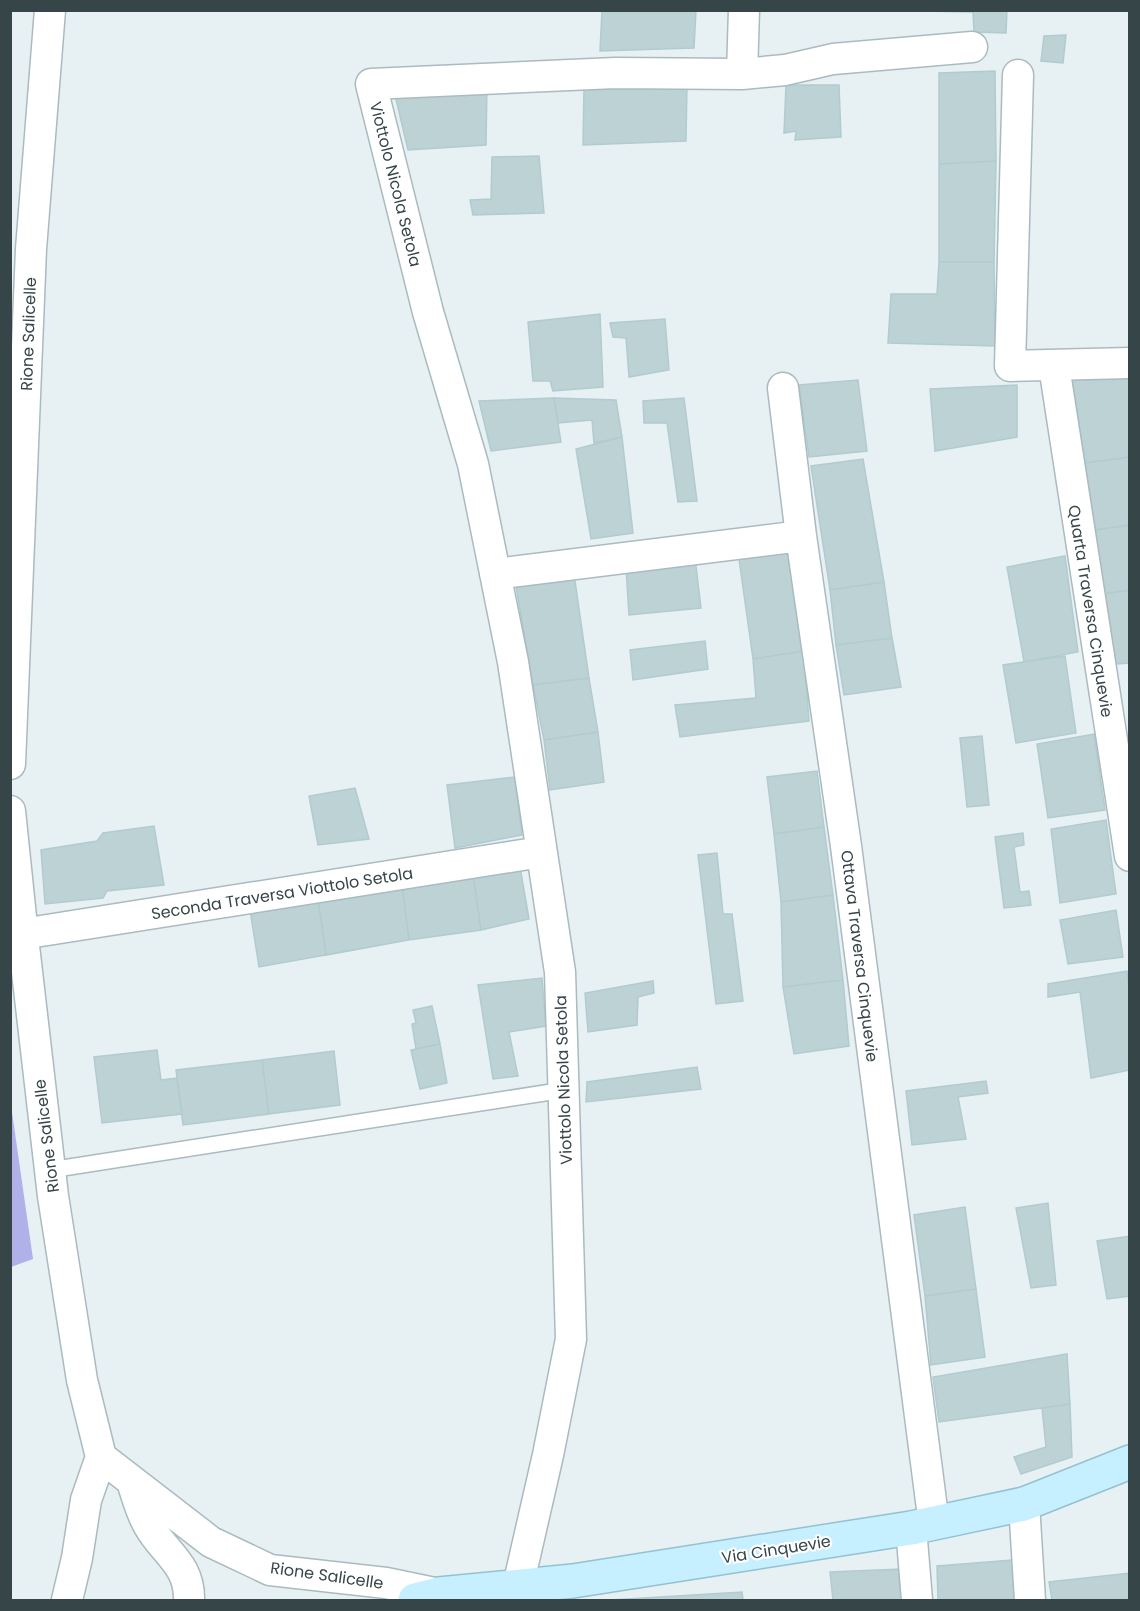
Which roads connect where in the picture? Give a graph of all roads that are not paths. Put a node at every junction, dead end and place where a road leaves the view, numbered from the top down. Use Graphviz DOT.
graph roads {
  1 [pos="744,10"];
  2 [pos="47,11"];
  3 [pos="972,47"];
  4 [pos="742,74"];
  5 [pos="1018,75"];
  6 [pos="1130,363"];
  7 [pos="1054,366"];
  8 [pos="783,388"];
  9 [pos="801,536"];
  10 [pos="495,574"];
  11 [pos="10,764"];
  12 [pos="10,811"];
  13 [pos="541,852"];
  14 [pos="1130,856"];
  15 [pos="22,934"];
  16 [pos="564,1090"];
  17 [pos="50,1170"];
  18 [pos="101,1457"];
  19 [pos="1130,1462"];
  20 [pos="132,1482"];
  21 [pos="1024,1504"];
  22 [pos="922,1526"];
  23 [pos="519,1586"];
  24 [pos="574,1591"];
  25 [pos="70,1597"];
  26 [pos="427,1597"];
  27 [pos="189,1600"];
  28 [pos="917,1600"];
  29 [pos="1030,1600"];
  1 -- 4 [label="street"];
  2 -- 11 [label="street, Rione Salicelle"];
  3 -- 4 [label="street, Viottolo Nicola Setola"];
  4 -- 10 [label="street, Viottolo Nicola Setola"];
  5 -- 7 [label="street"];
  6 -- 7 [label="street"];
  7 -- 14 [label="street, Quarta Traversa Cinquevie"];
  8 -- 9 [label="street, Ottava Traversa Cinquevie"];
  9 -- 10 [label="street"];
  9 -- 22 [label="street, Ottava Traversa Cinquevie"];
  10 -- 13 [label="street, Viottolo Nicola Setola"];
  12 -- 15 [label="street, Rione Salicelle"];
  13 -- 15 [label="street, Seconda Traversa Viottolo Setola"];
  13 -- 16 [label="street, Viottolo Nicola Setola"];
  15 -- 17 [label="street, Rione Salicelle"];
  16 -- 17 [label="lane"];
  16 -- 23 [label="street, Viottolo Nicola Setola"];
  17 -- 18 [label="street, Rione Salicelle"];
  18 -- 20 [label="street, Rione Salicelle"];
  18 -- 25 [label="street"];
  19 -- 21 [label="street, Via Cinquevie"];
  20 -- 26 [label="street, Rione Salicelle"];
  20 -- 27 [label="street"];
  21 -- 22 [label="street, Via Cinquevie"];
  21 -- 29 [label="street"];
  22 -- 24 [label="street, Via Cinquevie"];
  22 -- 28 [label="street, Ottava Traversa Cinquevie"];
  23 -- 24 [label="street, Via Cinquevie"];
  23 -- 26 [label="street, Via Cinquevie"];
}
